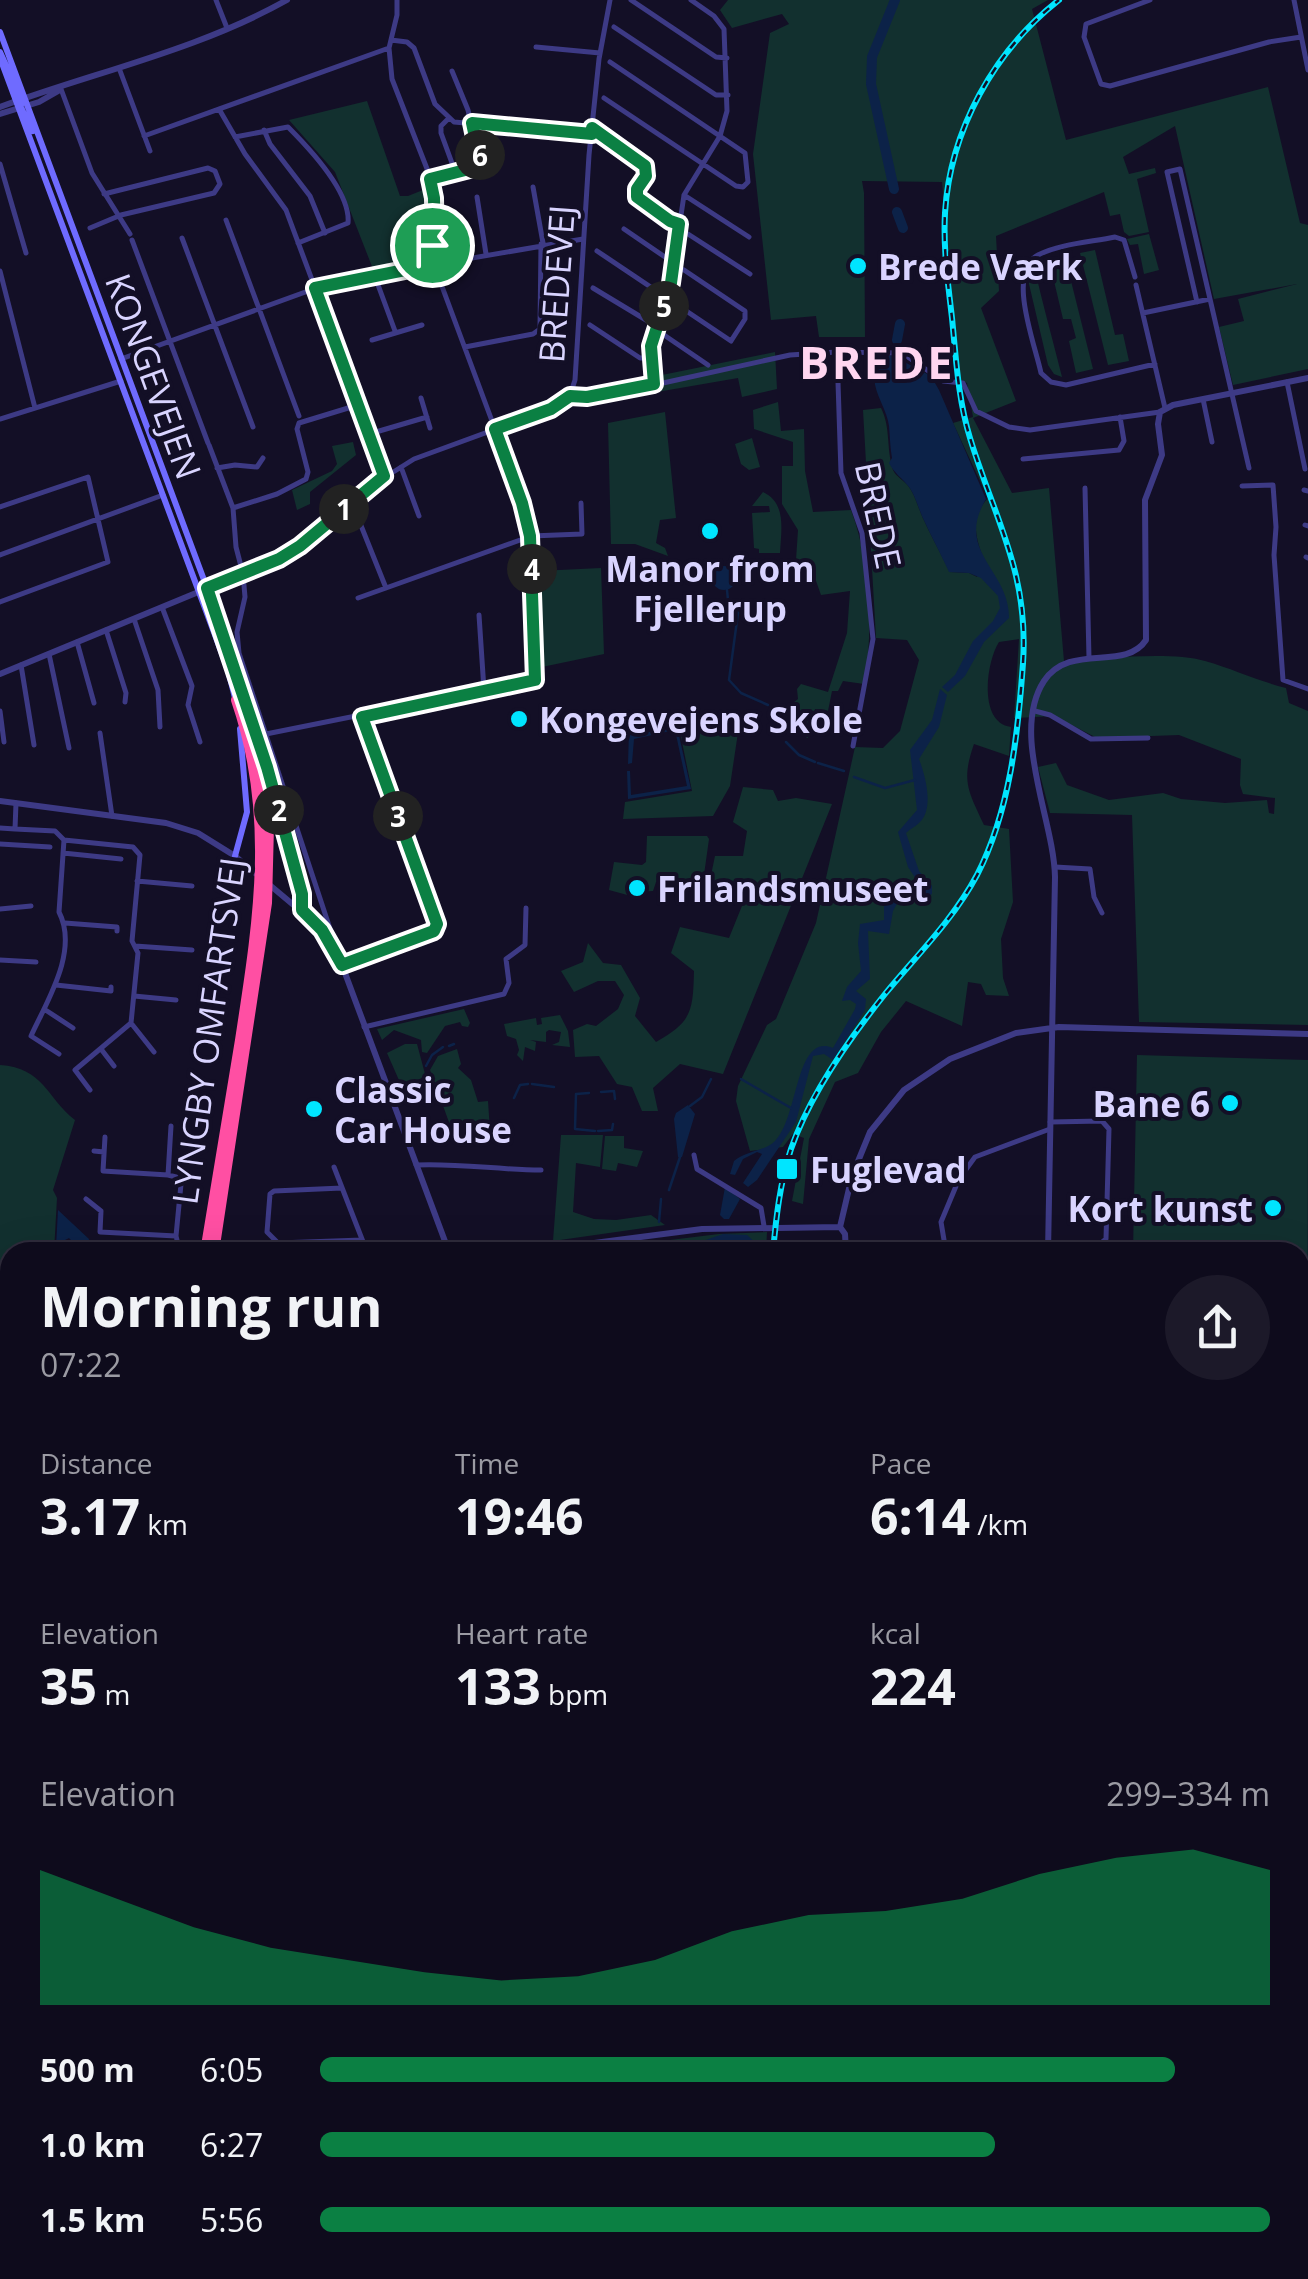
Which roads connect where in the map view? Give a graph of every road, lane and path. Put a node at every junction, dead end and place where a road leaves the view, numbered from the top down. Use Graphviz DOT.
graph roads {
  1 [pos="216,0"];
  2 [pos="287,0"];
  3 [pos="397,0"];
  4 [pos="610,0"];
  5 [pos="631,0"];
  6 [pos="691,0"];
  7 [pos="1150,0"];
  8 [pos="1294,0"];
  9 [pos="614,27"];
  10 [pos="226,28"];
  11 [pos="0,32"];
  12 [pos="1301,37"];
  13 [pos="391,40"];
  14 [pos="536,46"];
  15 [pos="389,48"];
  16 [pos="600,52"];
  17 [pos="0,55"];
  18 [pos="727,58"];
  19 [pos="610,62"];
  20 [pos="119,68"];
  21 [pos="1308,70"];
  22 [pos="452,71"];
  23 [pos="61,89"];
  24 [pos="728,95"];
  25 [pos="604,98"];
  26 [pos="22,103"];
  27 [pos="0,107"];
  28 [pos="219,109"];
  29 [pos="0,114"];
  30 [pos="448,119"];
  31 [pos="472,123"];
  32 [pos="264,130"];
  33 [pos="592,131"];
  34 [pos="144,136"];
  35 [pos="720,136"];
  36 [pos="235,137"];
  37 [pos="150,150"];
  38 [pos="0,164"];
  39 [pos="702,164"];
  40 [pos="456,174"];
  41 [pos="430,179"];
  42 [pos="3,184"];
  43 [pos="533,187"];
  44 [pos="104,194"];
  45 [pos="684,196"];
  46 [pos="476,197"];
  47 [pos="121,216"];
  48 [pos="226,220"];
  49 [pos="679,224"];
  50 [pos="90,228"];
  51 [pos="624,229"];
  52 [pos="325,233"];
  53 [pos="678,233"];
  54 [pos="749,237"];
  55 [pos="182,238"];
  56 [pos="583,239"];
  57 [pos="298,243"];
  58 [pos="542,244"];
  59 [pos="597,251"];
  60 [pos="26,252"];
  61 [pos="486,254"];
  62 [pos="674,258"];
  63 [pos="435,264"];
  64 [pos="673,268"];
  65 [pos="0,271"];
  66 [pos="374,274"];
  67 [pos="750,274"];
  68 [pos="315,288"];
  69 [pos="594,288"];
  70 [pos="667,298"];
  71 [pos="1210,299"];
  72 [pos="1197,302"];
  73 [pos="259,308"];
  74 [pos="1143,313"];
  75 [pos="214,325"];
  76 [pos="422,325"];
  77 [pos="590,325"];
  78 [pos="655,330"];
  79 [pos="395,332"];
  80 [pos="372,340"];
  81 [pos="170,341"];
  82 [pos="464,347"];
  83 [pos="837,352"];
  84 [pos="650,358"];
  85 [pos="121,360"];
  86 [pos="1155,364"];
  87 [pos="708,365"];
  88 [pos="1308,378"];
  89 [pos="121,382"];
  90 [pos="1288,382"];
  91 [pos="654,384"];
  92 [pos="1232,393"];
  93 [pos="570,396"];
  94 [pos="421,398"];
  95 [pos="1203,399"];
  96 [pos="358,406"];
  97 [pos="35,408"];
  98 [pos="1163,410"];
  99 [pos="299,416"];
  100 [pos="426,417"];
  101 [pos="1120,417"];
  102 [pos="0,419"];
  103 [pos="492,421"];
  104 [pos="253,427"];
  105 [pos="430,428"];
  106 [pos="495,429"];
  107 [pos="370,434"];
  108 [pos="1212,442"];
  109 [pos="263,458"];
  110 [pos="1022,459"];
  111 [pos="401,466"];
  112 [pos="218,468"];
  113 [pos="1249,468"];
  114 [pos="1305,469"];
  115 [pos="384,476"];
  116 [pos="1242,486"];
  117 [pos="1086,488"];
  118 [pos="163,494"];
  119 [pos="352,502"];
  120 [pos="581,503"];
  121 [pos="0,507"];
  122 [pos="233,508"];
  123 [pos="419,516"];
  124 [pos="99,519"];
  125 [pos="527,538"];
  126 [pos="0,555"];
  127 [pos="244,574"];
  128 [pos="207,588"];
  129 [pos="386,588"];
  130 [pos="196,593"];
  131 [pos="358,598"];
  132 [pos="0,602"];
  133 [pos="162,607"];
  134 [pos="478,614"];
  135 [pos="134,618"];
  136 [pos="106,630"];
  137 [pos="77,642"];
  138 [pos="49,654"];
  139 [pos="1089,658"];
  140 [pos="21,665"];
  141 [pos="0,673"];
  142 [pos="1308,689"];
  143 [pos="484,690"];
  144 [pos="236,700"];
  145 [pos="126,702"];
  146 [pos="94,703"];
  147 [pos="0,711"];
  148 [pos="1035,711"];
  149 [pos="362,717"];
  150 [pos="160,727"];
  151 [pos="100,733"];
  152 [pos="262,736"];
  153 [pos="1148,738"];
  154 [pos="4,742"];
  155 [pos="200,742"];
  156 [pos="34,745"];
  157 [pos="853,746"];
  158 [pos="69,748"];
  159 [pos="0,801"];
  160 [pos="16,803"];
  161 [pos="112,816"];
  162 [pos="0,828"];
  163 [pos="15,828"];
  164 [pos="64,840"];
  165 [pos="0,844"];
  166 [pos="50,847"];
  167 [pos="63,853"];
  168 [pos="235,856"];
  169 [pos="121,859"];
  170 [pos="265,865"];
  171 [pos="1055,866"];
  172 [pos="137,881"];
  173 [pos="192,886"];
  174 [pos="264,899"];
  175 [pos="31,906"];
  176 [pos="526,908"];
  177 [pos="0,909"];
  178 [pos="302,910"];
  179 [pos="1102,913"];
  180 [pos="64,922"];
  181 [pos="117,930"];
  182 [pos="135,946"];
  183 [pos="192,950"];
  184 [pos="0,960"];
  185 [pos="36,962"];
  186 [pos="342,965"];
  187 [pos="56,986"];
  188 [pos="112,987"];
  189 [pos="134,996"];
  190 [pos="176,1000"];
  191 [pos="44,1010"];
  192 [pos="132,1023"];
  193 [pos="364,1027"];
  194 [pos="73,1028"];
  195 [pos="1052,1028"];
  196 [pos="1308,1034"];
  197 [pos="101,1049"];
  198 [pos="154,1052"];
  199 [pos="59,1054"];
  200 [pos="114,1066"];
  201 [pos="90,1090"];
  202 [pos="171,1126"];
  203 [pos="1050,1126"];
  204 [pos="105,1137"];
  205 [pos="94,1151"];
  206 [pos="104,1152"];
  207 [pos="694,1155"];
  208 [pos="416,1165"];
  209 [pos="334,1167"];
  210 [pos="542,1170"];
  211 [pos="168,1175"];
  212 [pos="342,1188"];
  213 [pos="86,1200"];
  214 [pos="764,1226"];
  215 [pos="840,1226"];
  216 [pos="176,1236"];
  217 [pos="362,1240"];
  218 [pos="178,1242"];
  219 [pos="207,1242"];
  220 [pos="215,1242"];
  221 [pos="277,1242"];
  222 [pos="306,1242"];
  223 [pos="444,1242"];
  224 [pos="600,1242"];
  225 [pos="845,1242"];
  226 [pos="944,1242"];
  227 [pos="1048,1242"];
  228 [pos="1104,1242"];
  1 -- 10 [label="street"];
  2 -- 10 [label="street"];
  3 -- 13 [label="street"];
  4 -- 16 [label="street, BREDEVEJ"];
  5 -- 18 [label="street"];
  6 -- 18 [label="street"];
  7 -- 12 [label="street"];
  8 -- 12 [label="street"];
  9 -- 24 [label="street"];
  10 -- 20 [label="street"];
  11 -- 26 [label="main road, KONGEVEJEN"];
  12 -- 21 [label="street"];
  13 -- 15 [label="street"];
  13 -- 30 [label="street"];
  14 -- 16 [label="street"];
  15 -- 28 [label="street"];
  15 -- 41 [label="street"];
  16 -- 33 [label="street, BREDEVEJ"];
  17 -- 26 [label="main road, KONGEVEJEN"];
  18 -- 24 [label="street"];
  19 -- 35 [label="street"];
  20 -- 23 [label="street"];
  20 -- 34 [label="street"];
  22 -- 31 [label="street"];
  23 -- 26 [label="street"];
  23 -- 44 [label="street, KONGEVEJEN"];
  24 -- 35 [label="street"];
  25 -- 39 [label="street"];
  26 -- 27 [label="street"];
  26 -- 29 [label="street"];
  26 -- 85 [label="main road, KONGEVEJEN"];
  26 -- 89 [label="main road, KONGEVEJEN"];
  28 -- 34 [label="street"];
  28 -- 36 [label="street"];
  30 -- 31 [label="street"];
  30 -- 40 [label="street"];
  31 -- 33 [label="street"];
  31 -- 40 [label="street"];
  32 -- 36 [label="street"];
  32 -- 52 [label="street"];
  32 -- 52 [label="street"];
  33 -- 49 [label="street"];
  33 -- 56 [label="street, BREDEVEJ"];
  34 -- 37 [label="street"];
  35 -- 39 [label="street"];
  35 -- 39 [label="street"];
  36 -- 57 [label="street"];
  38 -- 42 [label="street"];
  39 -- 45 [label="street"];
  40 -- 41 [label="street"];
  41 -- 63 [label="street"];
  42 -- 60 [label="street"];
  43 -- 58 [label="street"];
  44 -- 47 [label="street, KONGEVEJEN"];
  44 -- 47 [label="street"];
  45 -- 49 [label="street"];
  45 -- 54 [label="street"];
  46 -- 61 [label="street"];
  47 -- 50 [label="street"];
  47 -- 81 [label="street, KONGEVEJEN"];
  48 -- 73 [label="street"];
  49 -- 53 [label="street"];
  51 -- 62 [label="street"];
  52 -- 57 [label="street"];
  53 -- 62 [label="street"];
  53 -- 67 [label="street"];
  55 -- 75 [label="street"];
  56 -- 58 [label="street"];
  56 -- 93 [label="street, BREDEVEJ"];
  57 -- 68 [label="street"];
  58 -- 61 [label="street"];
  58 -- 82 [label="street"];
  59 -- 70 [label="street"];
  61 -- 63 [label="street"];
  62 -- 64 [label="street"];
  63 -- 66 [label="street"];
  63 -- 82 [label="street"];
  64 -- 70 [label="street"];
  64 -- 70 [label="street"];
  65 -- 97 [label="street"];
  66 -- 68 [label="street"];
  66 -- 79 [label="street"];
  68 -- 73 [label="street"];
  68 -- 96 [label="street"];
  69 -- 78 [label="street"];
  70 -- 78 [label="street"];
  71 -- 72 [label="street"];
  71 -- 72 [label="street"];
  71 -- 92 [label="street"];
  72 -- 74 [label="street"];
  73 -- 75 [label="street"];
  73 -- 99 [label="street"];
  74 -- 86 [label="street"];
  74 -- 86 [label="street"];
  75 -- 81 [label="street"];
  75 -- 104 [label="street"];
  76 -- 79 [label="street"];
  77 -- 84 [label="street"];
  78 -- 84 [label="street"];
  78 -- 87 [label="street"];
  79 -- 80 [label="street"];
  81 -- 85 [label="street"];
  81 -- 112 [label="street, KONGEVEJEN"];
  82 -- 103 [label="street"];
  83 -- 91 [label="street"];
  83 -- 101 [label="street"];
  83 -- 157 [label="street, BREDE"];
  84 -- 91 [label="street"];
  85 -- 128 [label="main road, KONGEVEJEN"];
  86 -- 98 [label="street"];
  88 -- 90 [label="street"];
  89 -- 97 [label="street"];
  89 -- 118 [label="main road, KONGEVEJEN"];
  90 -- 92 [label="street"];
  90 -- 114 [label="street"];
  91 -- 93 [label="street"];
  92 -- 95 [label="street"];
  92 -- 113 [label="street"];
  93 -- 106 [label="street, BREDEVEJ"];
  94 -- 100 [label="street"];
  95 -- 98 [label="street"];
  95 -- 108 [label="street"];
  96 -- 107 [label="street"];
  96 -- 122 [label="street"];
  97 -- 102 [label="street"];
  98 -- 101 [label="street"];
  98 -- 139 [label="street"];
  100 -- 105 [label="street"];
  100 -- 107 [label="street"];
  101 -- 110 [label="street"];
  106 -- 111 [label="street, BREDEVEJ"];
  106 -- 125 [label="street"];
  107 -- 115 [label="street"];
  109 -- 112 [label="street"];
  111 -- 115 [label="street, BREDEVEJ"];
  111 -- 123 [label="street"];
  112 -- 122 [label="street, KONGEVEJEN"];
  115 -- 119 [label="street, BREDEVEJ"];
  116 -- 142 [label="street"];
  117 -- 139 [label="street"];
  118 -- 124 [label="street"];
  118 -- 130 [label="main road, KONGEVEJEN"];
  119 -- 127 [label="street, BREDEVEJ"];
  119 -- 129 [label="street"];
  120 -- 125 [label="street"];
  121 -- 124 [label="street"];
  122 -- 127 [label="street, KONGEVEJEN"];
  124 -- 126 [label="street"];
  124 -- 132 [label="street"];
  125 -- 129 [label="street"];
  125 -- 143 [label="street"];
  127 -- 128 [label="street, BREDEVEJ"];
  127 -- 152 [label="street, KONGEVEJEN"];
  128 -- 152 [label="main road, KONGEVEJEN"];
  129 -- 131 [label="street"];
  130 -- 133 [label="street"];
  130 -- 144 [label="main road, KONGEVEJEN"];
  133 -- 135 [label="street"];
  133 -- 155 [label="street"];
  134 -- 143 [label="street"];
  135 -- 136 [label="street"];
  135 -- 150 [label="street"];
  136 -- 137 [label="street"];
  136 -- 145 [label="street"];
  137 -- 138 [label="street"];
  137 -- 146 [label="street"];
  138 -- 140 [label="street"];
  138 -- 158 [label="street"];
  139 -- 148 [label="street"];
  140 -- 141 [label="street"];
  140 -- 156 [label="street"];
  143 -- 149 [label="street"];
  144 -- 168 [label="main road, KONGEVEJEN"];
  144 -- 170 [label="highway, LYNGBY OMFARTSVEJ"];
  147 -- 154 [label="street"];
  148 -- 153 [label="street"];
  148 -- 171 [label="street"];
  149 -- 152 [label="street"];
  149 -- 186 [label="street"];
  151 -- 161 [label="street"];
  152 -- 170 [label="highway"];
  152 -- 178 [label="main road"];
  152 -- 186 [label="street, KONGEVEJEN"];
  159 -- 160 [label="street, KONGEVEJEN"];
  160 -- 161 [label="street, KONGEVEJEN"];
  160 -- 163 [label="street"];
  161 -- 168 [label="street, KONGEVEJEN"];
  162 -- 163 [label="street"];
  163 -- 164 [label="street"];
  164 -- 167 [label="street"];
  164 -- 172 [label="street"];
  165 -- 166 [label="street"];
  167 -- 169 [label="street"];
  167 -- 180 [label="street"];
  168 -- 178 [label="street, KONGEVEJEN"];
  170 -- 174 [label="highway, LYNGBY OMFARTSVEJ"];
  171 -- 179 [label="street"];
  171 -- 195 [label="street"];
  172 -- 173 [label="street"];
  172 -- 182 [label="street"];
  174 -- 219 [label="highway, LYNGBY OMFARTSVEJ"];
  174 -- 220 [label="highway, LYNGBY OMFARTSVEJ"];
  175 -- 177 [label="street"];
  176 -- 193 [label="street"];
  178 -- 186 [label="street, KONGEVEJEN"];
  180 -- 181 [label="street"];
  180 -- 187 [label="street"];
  182 -- 183 [label="street"];
  182 -- 189 [label="street"];
  184 -- 185 [label="street"];
  186 -- 193 [label="street, KONGEVEJEN"];
  187 -- 188 [label="street"];
  187 -- 191 [label="street"];
  189 -- 190 [label="street"];
  189 -- 192 [label="street"];
  191 -- 194 [label="street"];
  191 -- 199 [label="street"];
  192 -- 197 [label="street"];
  192 -- 198 [label="street"];
  193 -- 208 [label="street, KONGEVEJEN"];
  195 -- 196 [label="street"];
  195 -- 203 [label="street"];
  195 -- 215 [label="street"];
  197 -- 200 [label="street"];
  197 -- 201 [label="street"];
  202 -- 211 [label="street"];
  203 -- 226 [label="street"];
  203 -- 227 [label="street"];
  203 -- 228 [label="street"];
  204 -- 206 [label="street"];
  205 -- 206 [label="street"];
  206 -- 211 [label="street"];
  207 -- 214 [label="street"];
  208 -- 210 [label="street"];
  208 -- 223 [label="street, KONGEVEJEN"];
  209 -- 212 [label="street"];
  211 -- 216 [label="street"];
  212 -- 217 [label="street"];
  212 -- 221 [label="street"];
  213 -- 216 [label="street"];
  214 -- 215 [label="street"];
  214 -- 224 [label="street"];
  215 -- 225 [label="street"];
  216 -- 218 [label="street"];
  217 -- 222 [label="street"];
}
